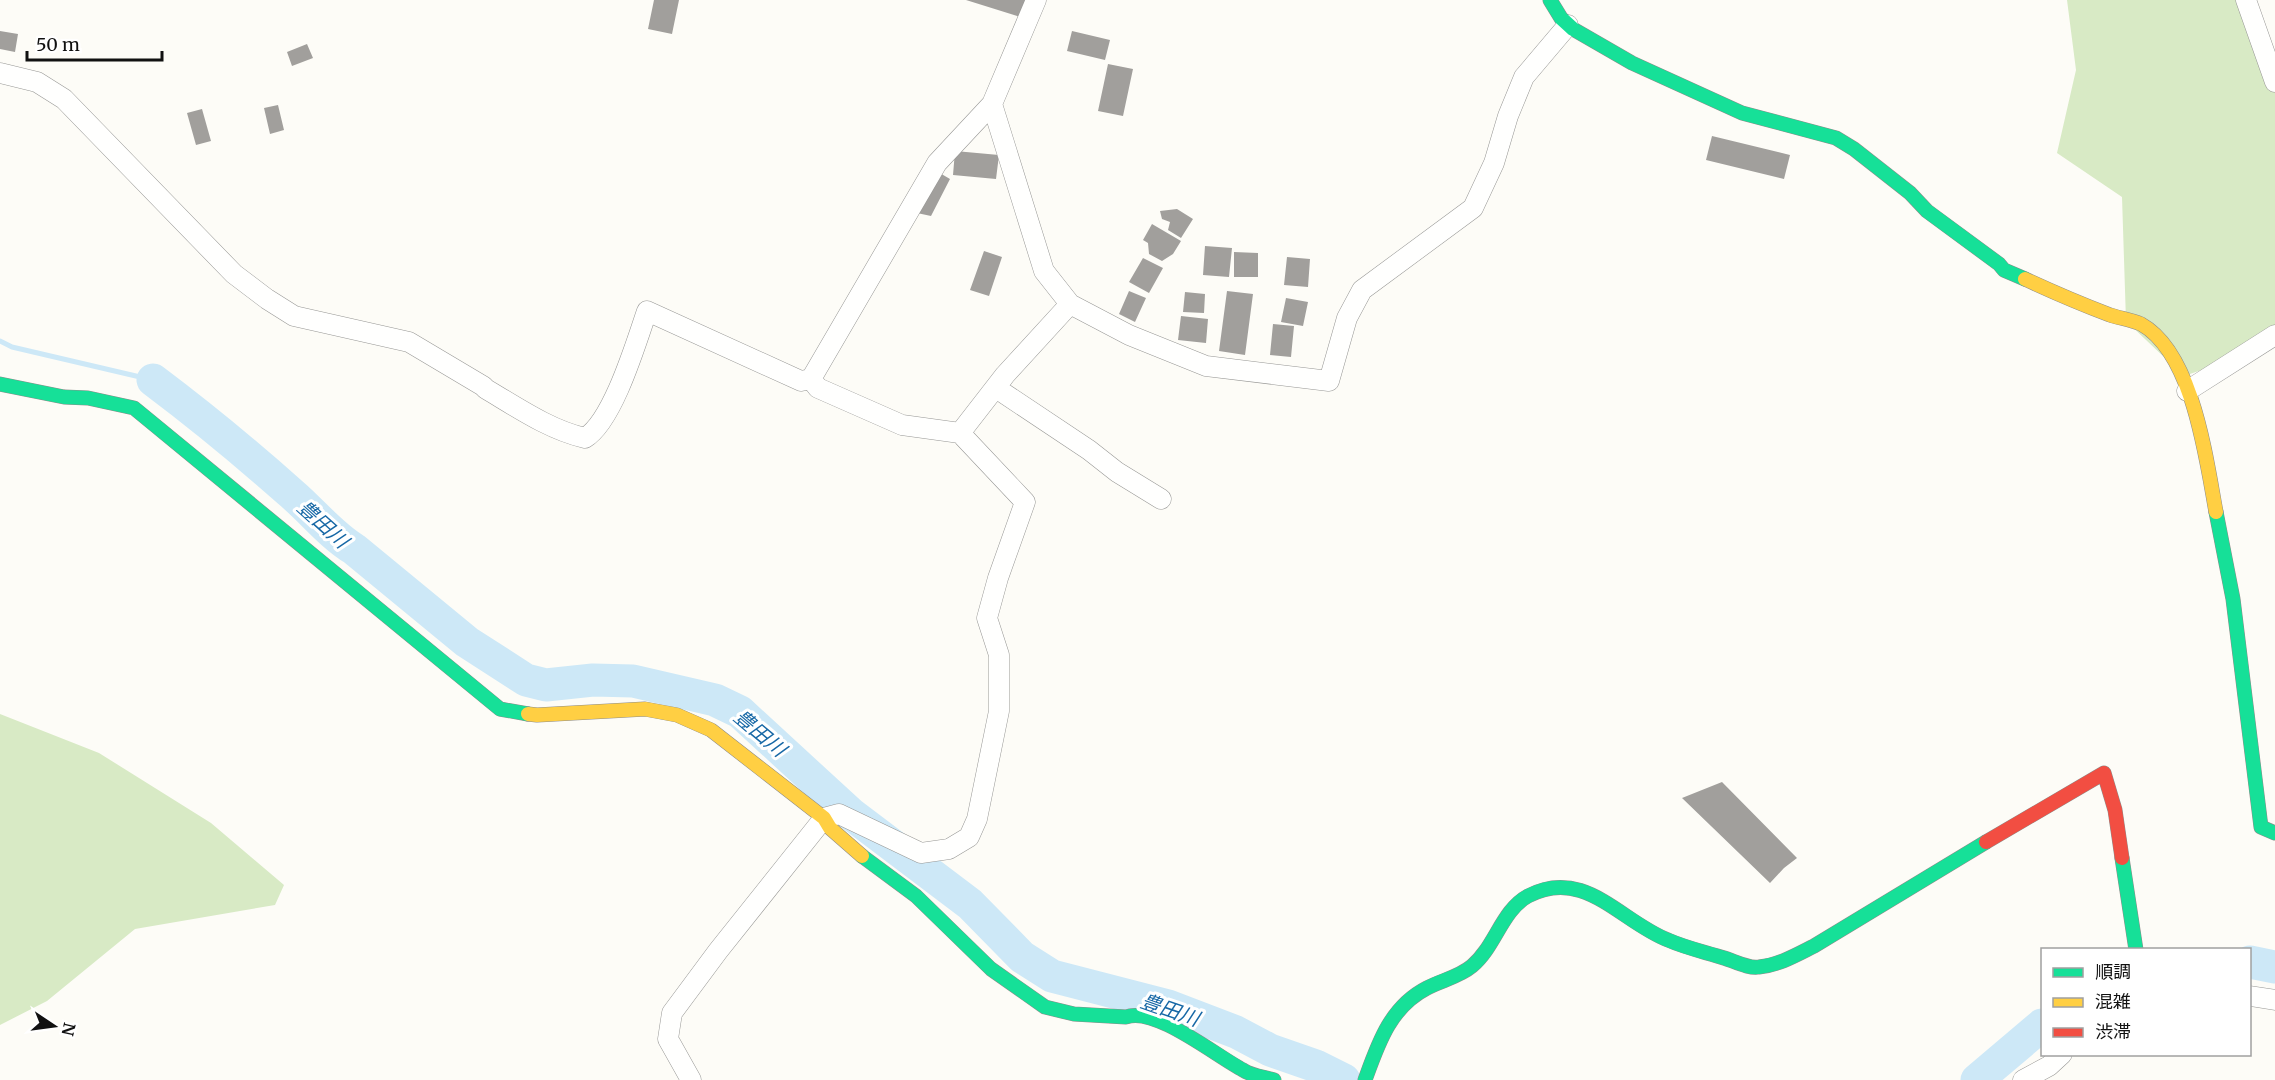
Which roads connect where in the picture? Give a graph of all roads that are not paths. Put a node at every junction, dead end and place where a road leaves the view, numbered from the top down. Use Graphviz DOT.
graph roads {
  1 [pos="1036,0"];
  2 [pos="1550,0"];
  3 [pos="2246,0"];
  4 [pos="1568,25"];
  5 [pos="0,74"];
  6 [pos="2275,82"];
  7 [pos="992,104"];
  8 [pos="1070,304"];
  9 [pos="2275,334"];
  10 [pos="812,379"];
  11 [pos="0,384"];
  12 [pos="996,388"];
  13 [pos="2187,390"];
  14 [pos="960,433"];
  15 [pos="1161,499"];
  16 [pos="824,818"];
  17 [pos="2275,833"];
  18 [pos="2136,948"];
  19 [pos="2251,996"];
  20 [pos="2275,1000"];
  21 [pos="2060,1056"];
  22 [pos="691,1080"];
  23 [pos="1274,1080"];
  24 [pos="1365,1080"];
  25 [pos="2023,1080"];
  1 -- 7 [label="street"];
  2 -- 4 [label="street"];
  3 -- 6 [label="street"];
  4 -- 8 [label="street"];
  4 -- 13 [label="street"];
  5 -- 10 [label="street"];
  7 -- 8 [label="street"];
  7 -- 10 [label="street"];
  8 -- 12 [label="street"];
  9 -- 13 [label="street"];
  10 -- 14 [label="street"];
  11 -- 16 [label="street"];
  12 -- 14 [label="street"];
  12 -- 15 [label="street"];
  13 -- 17 [label="street"];
  14 -- 16 [label="street"];
  16 -- 22 [label="street"];
  16 -- 23 [label="street"];
  18 -- 24 [label="street"];
  19 -- 20 [label="street"];
  21 -- 25 [label="street"];
}
